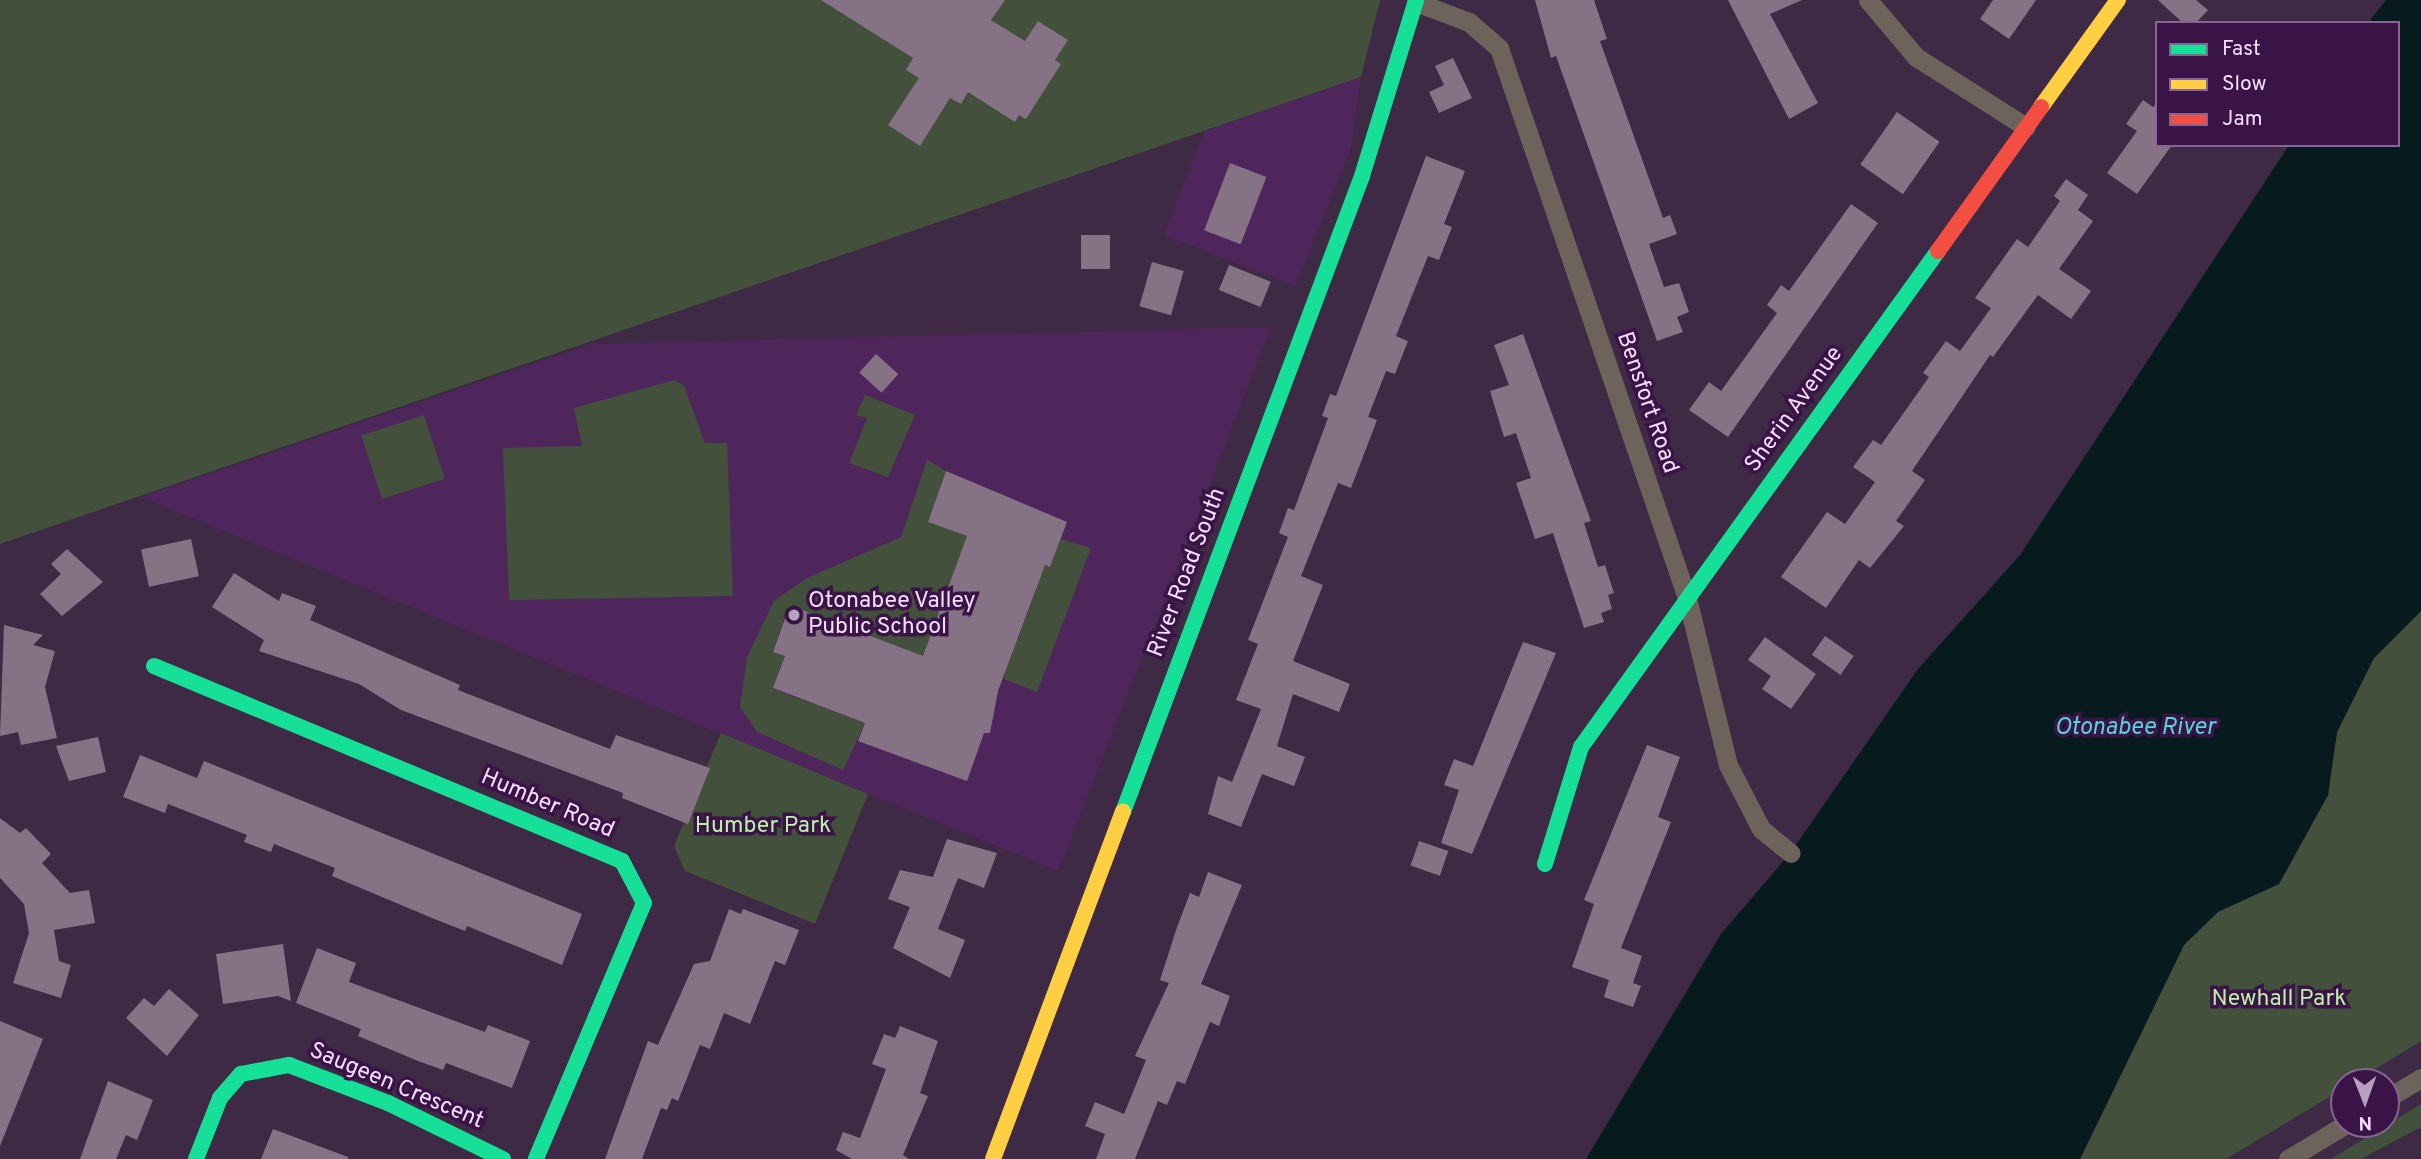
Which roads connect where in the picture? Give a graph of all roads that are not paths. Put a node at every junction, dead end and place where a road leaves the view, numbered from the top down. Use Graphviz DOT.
graph roads {
  1 [pos="1868,0"];
  2 [pos="2118,0"];
  3 [pos="1416,1"];
  4 [pos="2026,127"];
  5 [pos="1687,598"];
  6 [pos="154,666"];
  7 [pos="1791,853"];
  8 [pos="1545,864"];
  9 [pos="2421,1078"];
  10 [pos="2400,1091"];
  11 [pos="2330,1134"];
  12 [pos="196,1159"];
  13 [pos="503,1159"];
  14 [pos="536,1159"];
  15 [pos="993,1159"];
  16 [pos="2288,1159"];
  1 -- 4 [label="street"];
  2 -- 4 [label="street, Sherin Avenue"];
  3 -- 5 [label="street, Bensfort Road"];
  3 -- 15 [label="street, River Road South"];
  4 -- 5 [label="street, Sherin Avenue"];
  5 -- 7 [label="street, Bensfort Road"];
  5 -- 8 [label="street, Sherin Avenue"];
  6 -- 14 [label="street, Humber Road"];
  9 -- 10 [label="street"];
  11 -- 16 [label="street"];
  12 -- 13 [label="street, Saugeen Crescent"];
}
